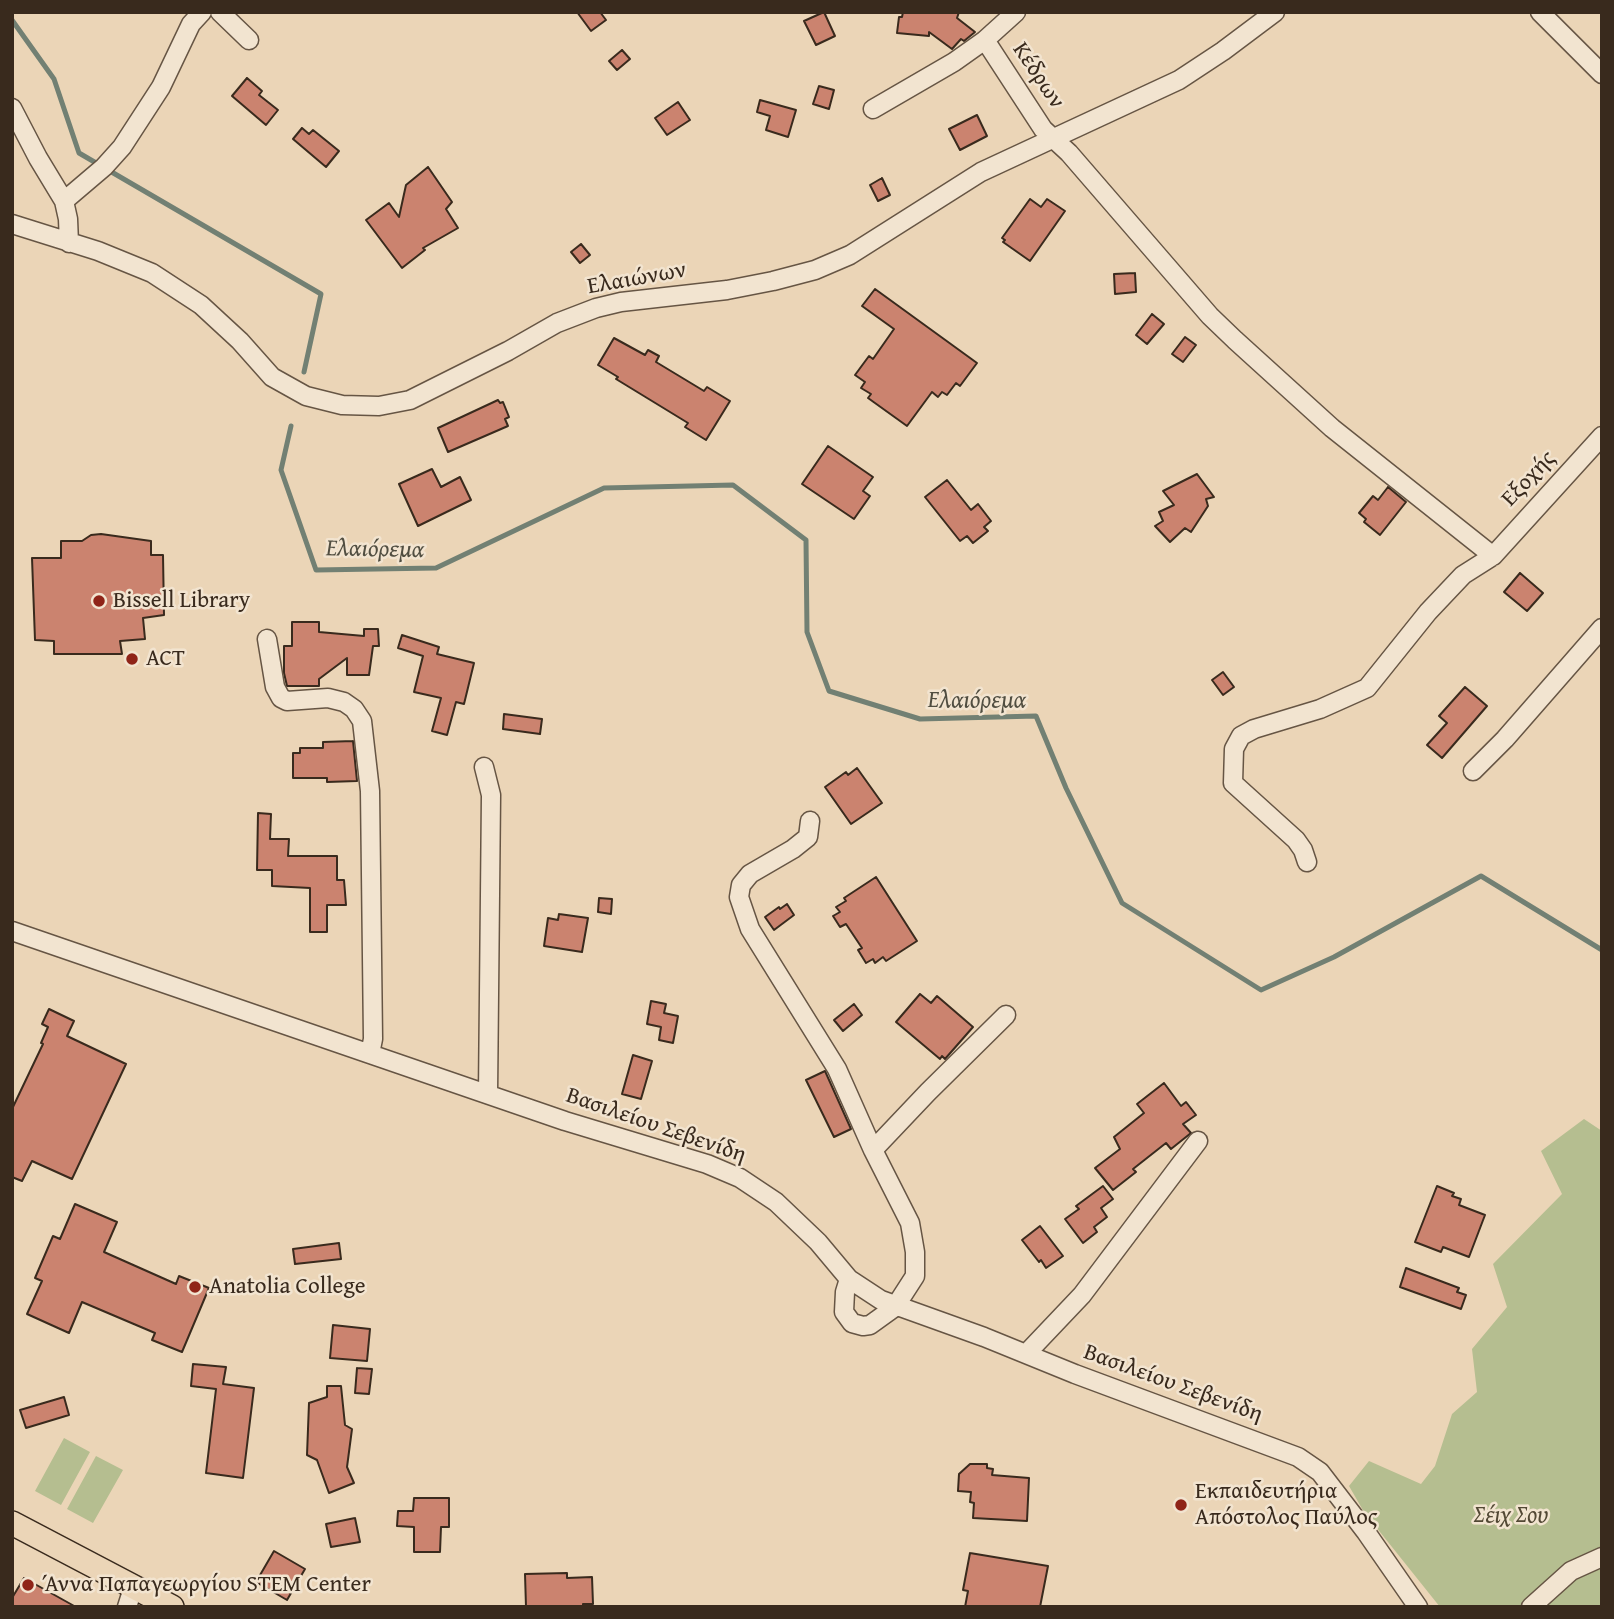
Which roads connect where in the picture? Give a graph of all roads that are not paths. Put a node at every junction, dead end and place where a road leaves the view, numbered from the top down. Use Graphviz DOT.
graph roads {
  1 [pos="202,12"];
  2 [pos="220,12"];
  3 [pos="1016,12"];
  4 [pos="1275,12"];
  5 [pos="1540,12"];
  6 [pos="249,40"];
  7 [pos="985,40"];
  8 [pos="1602,74"];
  9 [pos="12,108"];
  10 [pos="873,109"];
  11 [pos="1053,138"];
  12 [pos="64,201"];
  13 [pos="12,224"];
  14 [pos="69,243"];
  15 [pos="1602,436"];
  16 [pos="1493,556"];
  17 [pos="1602,628"];
  18 [pos="267,639"];
  19 [pos="484,767"];
  20 [pos="1472,771"];
  21 [pos="810,821"];
  22 [pos="1307,862"];
  23 [pos="12,932"];
  24 [pos="1006,1015"];
  25 [pos="370,1054"];
  26 [pos="488,1094"];
  27 [pos="1198,1141"];
  28 [pos="873,1150"];
  29 [pos="849,1279"];
  30 [pos="895,1307"];
  31 [pos="1026,1354"];
  32 [pos="12,1523"];
  33 [pos="1602,1556"];
  34 [pos="130,1596"];
  35 [pos="172,1607"];
  36 [pos="1419,1607"];
  37 [pos="1531,1607"];
  1 -- 12 [label="street"];
  2 -- 6 [label="street"];
  3 -- 7 [label="street, Κέδρων"];
  4 -- 11 [label="street, Ελαιώνων"];
  5 -- 8 [label="street"];
  7 -- 10 [label="street"];
  7 -- 11 [label="street, Κέδρων"];
  9 -- 12 [label="street"];
  11 -- 14 [label="street, Ελαιώνων"];
  11 -- 16 [label="street, Κέδρων"];
  12 -- 14 [label="street"];
  13 -- 14 [label="street, Ελαιώνων"];
  15 -- 16 [label="street, Εξοχής"];
  16 -- 22 [label="street, Εξοχής"];
  17 -- 20 [label="street"];
  18 -- 25 [label="street"];
  19 -- 26 [label="street"];
  21 -- 28 [label="street"];
  23 -- 25 [label="street, Βασιλείου Σεβενίδη"];
  24 -- 28 [label="street"];
  25 -- 26 [label="street, Βασιλείου Σεβενίδη"];
  26 -- 29 [label="street, Βασιλείου Σεβενίδη"];
  27 -- 31 [label="street"];
  28 -- 30 [label="street"];
  29 -- 30 [label="street, Βασιλείου Σεβενίδη"];
  29 -- 30 [label="street"];
  30 -- 31 [label="street, Βασιλείου Σεβενίδη"];
  31 -- 36 [label="street, Βασιλείου Σεβενίδη"];
  32 -- 34 [label="main road"];
  33 -- 37 [label="street"];
  34 -- 35 [label="main road"];
}
